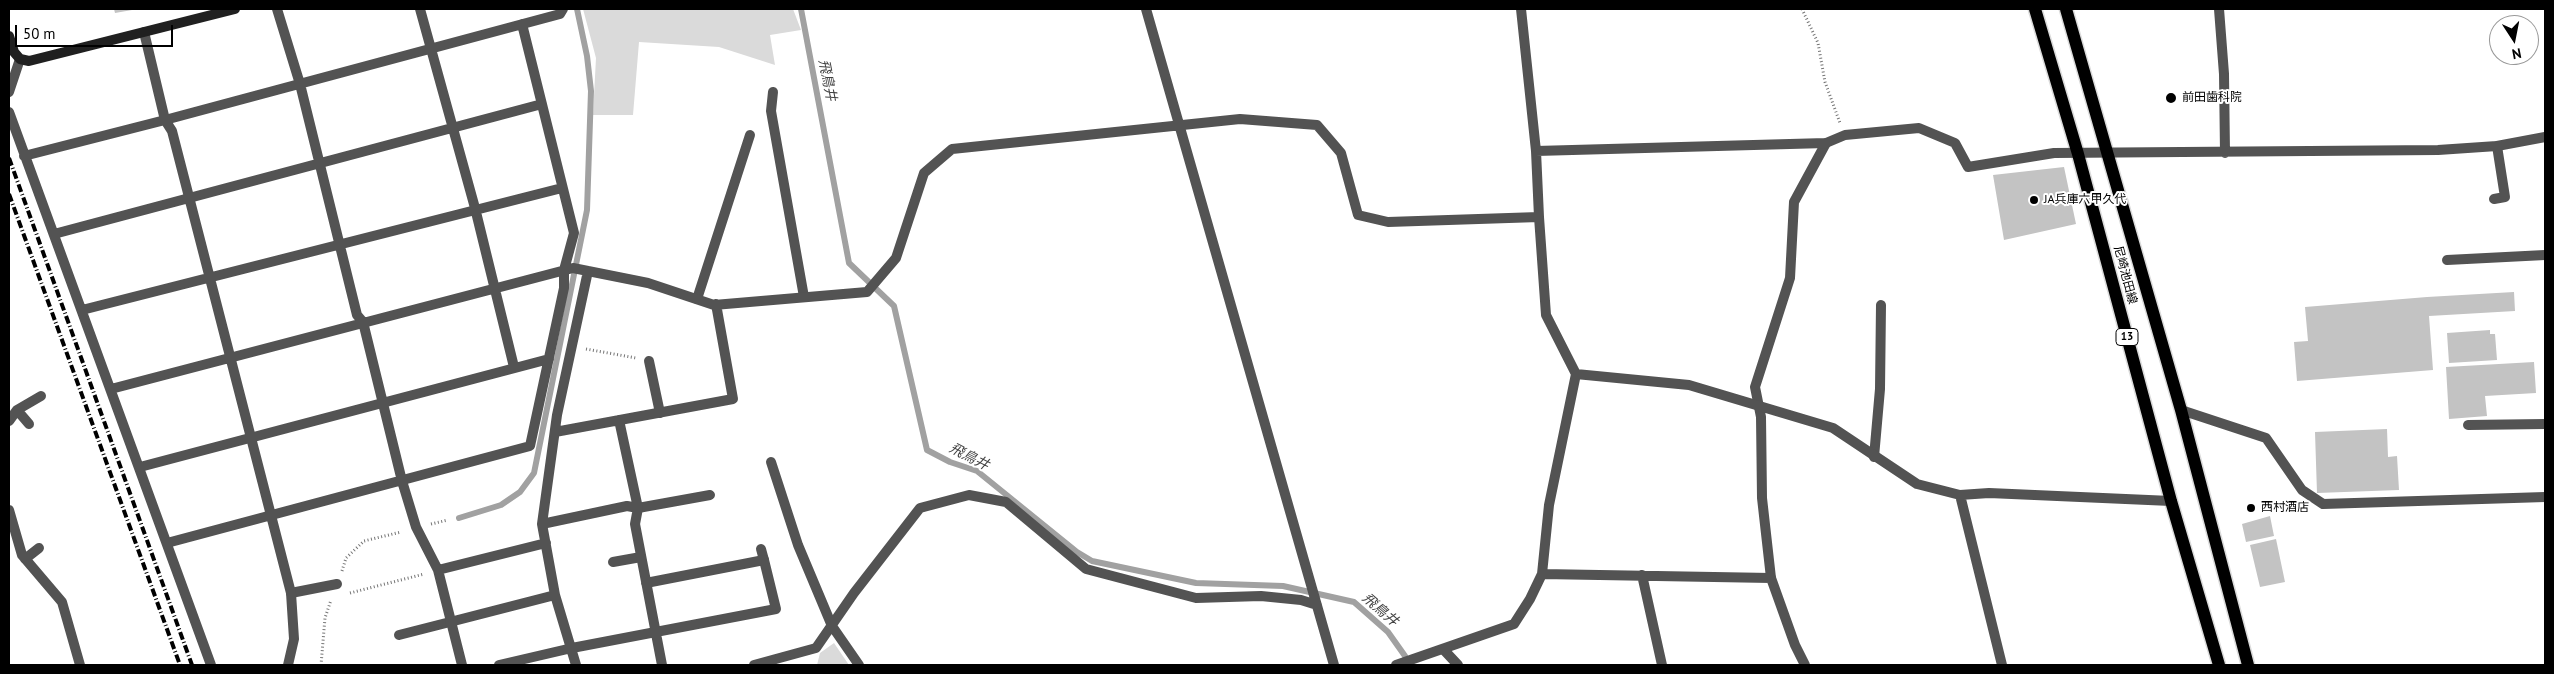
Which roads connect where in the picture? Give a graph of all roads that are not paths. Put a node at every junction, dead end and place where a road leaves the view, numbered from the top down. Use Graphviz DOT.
graph roads {
  1 [pos="235,9"];
  2 [pos="277,9"];
  3 [pos="420,9"];
  4 [pos="563,9"];
  5 [pos="1146,9"];
  6 [pos="1521,9"];
  7 [pos="2035,9"];
  8 [pos="2066,9"];
  9 [pos="2218,9"];
  10 [pos="522,24"];
  11 [pos="144,32"];
  12 [pos="9,36"];
  13 [pos="432,48"];
  14 [pos="20,59"];
  15 [pos="300,84"];
  16 [pos="9,92"];
  17 [pos="773,92"];
  18 [pos="542,104"];
  19 [pos="9,112"];
  20 [pos="165,120"];
  21 [pos="1180,125"];
  22 [pos="453,127"];
  23 [pos="750,135"];
  24 [pos="2545,137"];
  25 [pos="1826,142"];
  26 [pos="2497,146"];
  27 [pos="1536,151"];
  28 [pos="2225,153"];
  29 [pos="2078,154"];
  30 [pos="2109,154"];
  31 [pos="24,156"];
  32 [pos="319,162"];
  33 [pos="562,188"];
  34 [pos="188,198"];
  35 [pos="2494,198"];
  36 [pos="474,208"];
  37 [pos="1539,217"];
  38 [pos="54,234"];
  39 [pos="339,243"];
  40 [pos="2545,256"];
  41 [pos="2447,260"];
  42 [pos="564,270"];
  43 [pos="588,271"];
  44 [pos="208,277"];
  45 [pos="495,288"];
  46 [pos="804,297"];
  47 [pos="697,299"];
  48 [pos="716,304"];
  49 [pos="1881,304"];
  50 [pos="82,310"];
  51 [pos="363,322"];
  52 [pos="231,357"];
  53 [pos="549,359"];
  54 [pos="649,361"];
  55 [pos="514,367"];
  56 [pos="1576,374"];
  57 [pos="111,389"];
  58 [pos="41,396"];
  59 [pos="383,402"];
  60 [pos="1758,404"];
  61 [pos="16,410"];
  62 [pos="2181,410"];
  63 [pos="660,413"];
  64 [pos="619,420"];
  65 [pos="9,421"];
  66 [pos="29,424"];
  67 [pos="2545,424"];
  68 [pos="2468,425"];
  69 [pos="555,432"];
  70 [pos="252,437"];
  71 [pos="1874,457"];
  72 [pos="771,462"];
  73 [pos="140,467"];
  74 [pos="402,481"];
  75 [pos="710,494"];
  76 [pos="1960,495"];
  77 [pos="2545,497"];
  78 [pos="2171,502"];
  79 [pos="638,508"];
  80 [pos="9,510"];
  81 [pos="272,515"];
  82 [pos="542,524"];
  83 [pos="167,542"];
  84 [pos="546,543"];
  85 [pos="39,548"];
  86 [pos="761,549"];
  87 [pos="641,557"];
  88 [pos="25,559"];
  89 [pos="764,560"];
  90 [pos="613,562"];
  91 [pos="438,570"];
  92 [pos="1542,574"];
  93 [pos="1642,576"];
  94 [pos="1771,578"];
  95 [pos="646,583"];
  96 [pos="337,584"];
  97 [pos="291,593"];
  98 [pos="555,595"];
  99 [pos="1317,605"];
  100 [pos="450,622"];
  101 [pos="832,626"];
  102 [pos="655,632"];
  103 [pos="399,634"];
  104 [pos="572,648"];
  105 [pos="1443,649"];
  106 [pos="80,665"];
  107 [pos="211,665"];
  108 [pos="288,665"];
  109 [pos="462,665"];
  110 [pos="499,665"];
  111 [pos="576,665"];
  112 [pos="662,665"];
  113 [pos="760,665"];
  114 [pos="859,665"];
  115 [pos="1334,665"];
  116 [pos="1396,665"];
  117 [pos="1458,665"];
  118 [pos="1662,665"];
  119 [pos="1805,665"];
  120 [pos="2002,665"];
  121 [pos="2219,665"];
  122 [pos="2248,665"];
  1 -- 11 [label="street"];
  2 -- 15 [label="street"];
  3 -- 13 [label="street"];
  4 -- 10 [label="street"];
  5 -- 21 [label="street"];
  6 -- 27 [label="street"];
  7 -- 29 [label="main road, 尼崎池田線 / 13"];
  8 -- 30 [label="main road, 尼崎池田線"];
  9 -- 28 [label="street"];
  10 -- 13 [label="street"];
  10 -- 18 [label="street"];
  11 -- 14 [label="street"];
  11 -- 20 [label="street"];
  12 -- 14 [label="street"];
  13 -- 15 [label="street"];
  13 -- 22 [label="street"];
  14 -- 16 [label="street"];
  15 -- 20 [label="street"];
  15 -- 32 [label="street"];
  17 -- 46 [label="street"];
  18 -- 22 [label="street"];
  18 -- 33 [label="street"];
  19 -- 31 [label="street"];
  20 -- 31 [label="street"];
  20 -- 34 [label="street"];
  21 -- 37 [label="street"];
  21 -- 46 [label="street"];
  21 -- 99 [label="street"];
  22 -- 32 [label="street"];
  22 -- 36 [label="street"];
  23 -- 47 [label="street"];
  24 -- 26 [label="street"];
  25 -- 27 [label="street"];
  25 -- 29 [label="street"];
  25 -- 60 [label="street"];
  26 -- 28 [label="street"];
  26 -- 35 [label="street"];
  27 -- 37 [label="street"];
  28 -- 30 [label="street"];
  29 -- 30 [label="street"];
  29 -- 78 [label="main road, 尼崎池田線 / 13"];
  30 -- 62 [label="main road, 尼崎池田線"];
  31 -- 38 [label="street"];
  32 -- 34 [label="street"];
  32 -- 39 [label="street"];
  33 -- 36 [label="street"];
  33 -- 42 [label="street"];
  34 -- 38 [label="street"];
  34 -- 44 [label="street"];
  36 -- 39 [label="street"];
  36 -- 45 [label="street"];
  37 -- 56 [label="street"];
  38 -- 50 [label="street"];
  39 -- 44 [label="street"];
  39 -- 51 [label="street"];
  40 -- 41 [label="street"];
  42 -- 43 [label="street"];
  42 -- 45 [label="street"];
  42 -- 53 [label="street"];
  43 -- 47 [label="street"];
  43 -- 69 [label="street"];
  44 -- 50 [label="street"];
  44 -- 52 [label="street"];
  45 -- 51 [label="street"];
  45 -- 55 [label="street"];
  46 -- 48 [label="street"];
  47 -- 48 [label="street"];
  48 -- 63 [label="street"];
  49 -- 71 [label="street"];
  50 -- 57 [label="street"];
  51 -- 52 [label="street"];
  51 -- 59 [label="street"];
  52 -- 57 [label="street"];
  52 -- 70 [label="street"];
  53 -- 55 [label="street"];
  53 -- 74 [label="street"];
  54 -- 63 [label="street"];
  55 -- 59 [label="street"];
  56 -- 60 [label="street"];
  56 -- 92 [label="street"];
  57 -- 73 [label="street"];
  58 -- 61 [label="street"];
  59 -- 70 [label="street"];
  59 -- 74 [label="street"];
  60 -- 71 [label="street"];
  60 -- 94 [label="street"];
  61 -- 65 [label="street"];
  61 -- 66 [label="street"];
  62 -- 77 [label="street"];
  62 -- 122 [label="main road, 尼崎池田線"];
  63 -- 64 [label="street"];
  64 -- 69 [label="street"];
  64 -- 79 [label="street"];
  67 -- 68 [label="street"];
  69 -- 82 [label="street"];
  70 -- 73 [label="street"];
  70 -- 81 [label="street"];
  71 -- 76 [label="street"];
  72 -- 101 [label="street"];
  73 -- 83 [label="street"];
  74 -- 81 [label="street"];
  74 -- 91 [label="street"];
  75 -- 79 [label="street"];
  76 -- 78 [label="street"];
  76 -- 120 [label="street"];
  78 -- 121 [label="main road, 尼崎池田線 / 13"];
  79 -- 82 [label="street"];
  79 -- 87 [label="street"];
  80 -- 88 [label="street"];
  81 -- 83 [label="street"];
  81 -- 97 [label="street"];
  82 -- 84 [label="street"];
  83 -- 107 [label="street"];
  84 -- 91 [label="street"];
  84 -- 98 [label="street"];
  85 -- 88 [label="street"];
  86 -- 89 [label="street"];
  87 -- 90 [label="street"];
  87 -- 95 [label="street"];
  88 -- 106 [label="street"];
  89 -- 95 [label="street"];
  89 -- 102 [label="street"];
  91 -- 100 [label="street"];
  92 -- 93 [label="street"];
  92 -- 105 [label="street"];
  93 -- 94 [label="street"];
  93 -- 118 [label="street"];
  94 -- 119 [label="street"];
  95 -- 102 [label="street"];
  96 -- 97 [label="street"];
  97 -- 108 [label="street"];
  98 -- 100 [label="street"];
  98 -- 104 [label="street"];
  99 -- 101 [label="street"];
  99 -- 115 [label="street"];
  100 -- 103 [label="street"];
  100 -- 109 [label="street"];
  101 -- 113 [label="street"];
  101 -- 114 [label="street"];
  102 -- 104 [label="street"];
  102 -- 112 [label="street"];
  104 -- 110 [label="street"];
  104 -- 111 [label="street"];
  105 -- 116 [label="street"];
  105 -- 117 [label="street"];
}
